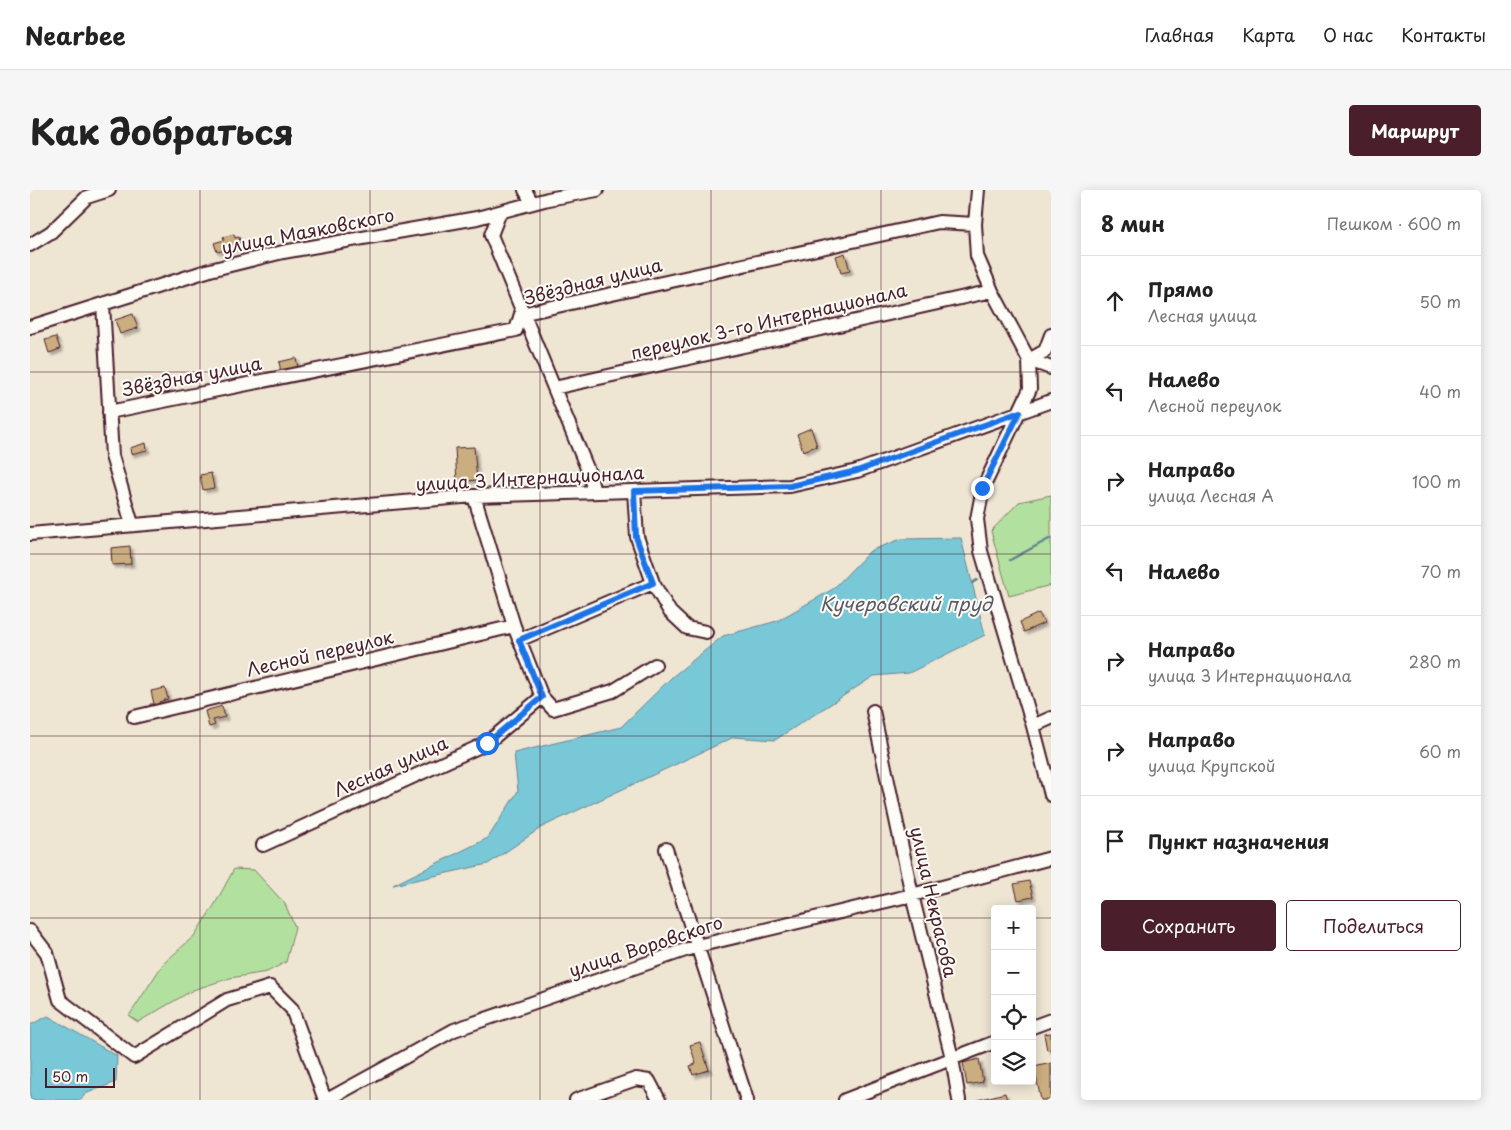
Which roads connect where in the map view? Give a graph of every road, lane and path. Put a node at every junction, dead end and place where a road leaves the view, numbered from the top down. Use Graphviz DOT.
graph roads {
  1 [pos="109,190"];
  2 [pos="525,190"];
  3 [pos="597,190"];
  4 [pos="978,190"];
  5 [pos="532,203"];
  6 [pos="500,212"];
  7 [pos="975,224"];
  8 [pos="30,245"];
  9 [pos="992,291"];
  10 [pos="103,304"];
  11 [pos="522,314"];
  12 [pos="30,327"];
  13 [pos="1051,335"];
  14 [pos="1029,360"];
  15 [pos="1051,368"];
  16 [pos="554,388"];
  17 [pos="1051,401"];
  18 [pos="110,412"];
  19 [pos="1020,412"];
  20 [pos="634,491"];
  21 [pos="594,492"];
  22 [pos="474,496"];
  23 [pos="132,524"];
  24 [pos="30,534"];
  25 [pos="653,583"];
  26 [pos="514,626"];
  27 [pos="706,632"];
  28 [pos="519,640"];
  29 [pos="655,665"];
  30 [pos="542,697"];
  31 [pos="873,711"];
  32 [pos="134,716"];
  33 [pos="1051,718"];
  34 [pos="1033,726"];
  35 [pos="1051,795"];
  36 [pos="263,845"];
  37 [pos="666,848"];
  38 [pos="1051,858"];
  39 [pos="912,895"];
  40 [pos="30,931"];
  41 [pos="697,946"];
  42 [pos="1051,1020"];
  43 [pos="1036,1026"];
  44 [pos="991,1043"];
  45 [pos="952,1058"];
  46 [pos="326,1100"];
  47 [pos="576,1100"];
  48 [pos="659,1100"];
  49 [pos="747,1100"];
  50 [pos="845,1100"];
  51 [pos="959,1100"];
  1 -- 8 [label="street"];
  2 -- 5 [label="street"];
  3 -- 5 [label="street, улица Маяковского"];
  4 -- 7 [label="street"];
  5 -- 6 [label="street, улица Маяковского"];
  6 -- 10 [label="street, улица Маяковского"];
  6 -- 11 [label="street"];
  7 -- 9 [label="street"];
  7 -- 11 [label="street, Звёздная улица"];
  9 -- 14 [label="street"];
  9 -- 16 [label="street, переулок 3-го Интернационала"];
  10 -- 12 [label="street, улица Маяковского"];
  10 -- 18 [label="street"];
  11 -- 16 [label="street"];
  11 -- 18 [label="street, Звёздная улица"];
  13 -- 14 [label="street"];
  14 -- 15 [label="street"];
  14 -- 19 [label="street"];
  16 -- 21 [label="street"];
  17 -- 19 [label="street, улица 3 Интернационала"];
  18 -- 23 [label="street"];
  19 -- 20 [label="street, улица 3 Интернационала"];
  19 -- 34 [label="street"];
  20 -- 21 [label="street, улица 3 Интернационала"];
  20 -- 25 [label="street"];
  21 -- 22 [label="street, улица 3 Интернационала"];
  22 -- 23 [label="street, улица 3 Интернационала"];
  22 -- 26 [label="street"];
  23 -- 24 [label="street, улица 3 Интернационала"];
  25 -- 27 [label="street"];
  25 -- 28 [label="street"];
  26 -- 28 [label="street"];
  26 -- 32 [label="street, Лесной переулок"];
  28 -- 30 [label="street"];
  29 -- 30 [label="street"];
  30 -- 36 [label="street, Лесная улица"];
  31 -- 39 [label="street, улица Некрасова"];
  33 -- 34 [label="street"];
  34 -- 35 [label="street"];
  37 -- 41 [label="street"];
  38 -- 39 [label="street, улица Воровского"];
  39 -- 41 [label="street, улица Воровского"];
  39 -- 45 [label="street, улица Некрасова"];
  40 -- 46 [label="street"];
  41 -- 46 [label="street, улица Воровского"];
  41 -- 49 [label="street"];
  42 -- 43 [label="street"];
  44 -- 45 [label="street"];
  45 -- 50 [label="street"];
  45 -- 51 [label="street, улица Некрасова"];
  47 -- 48 [label="street"];
}
